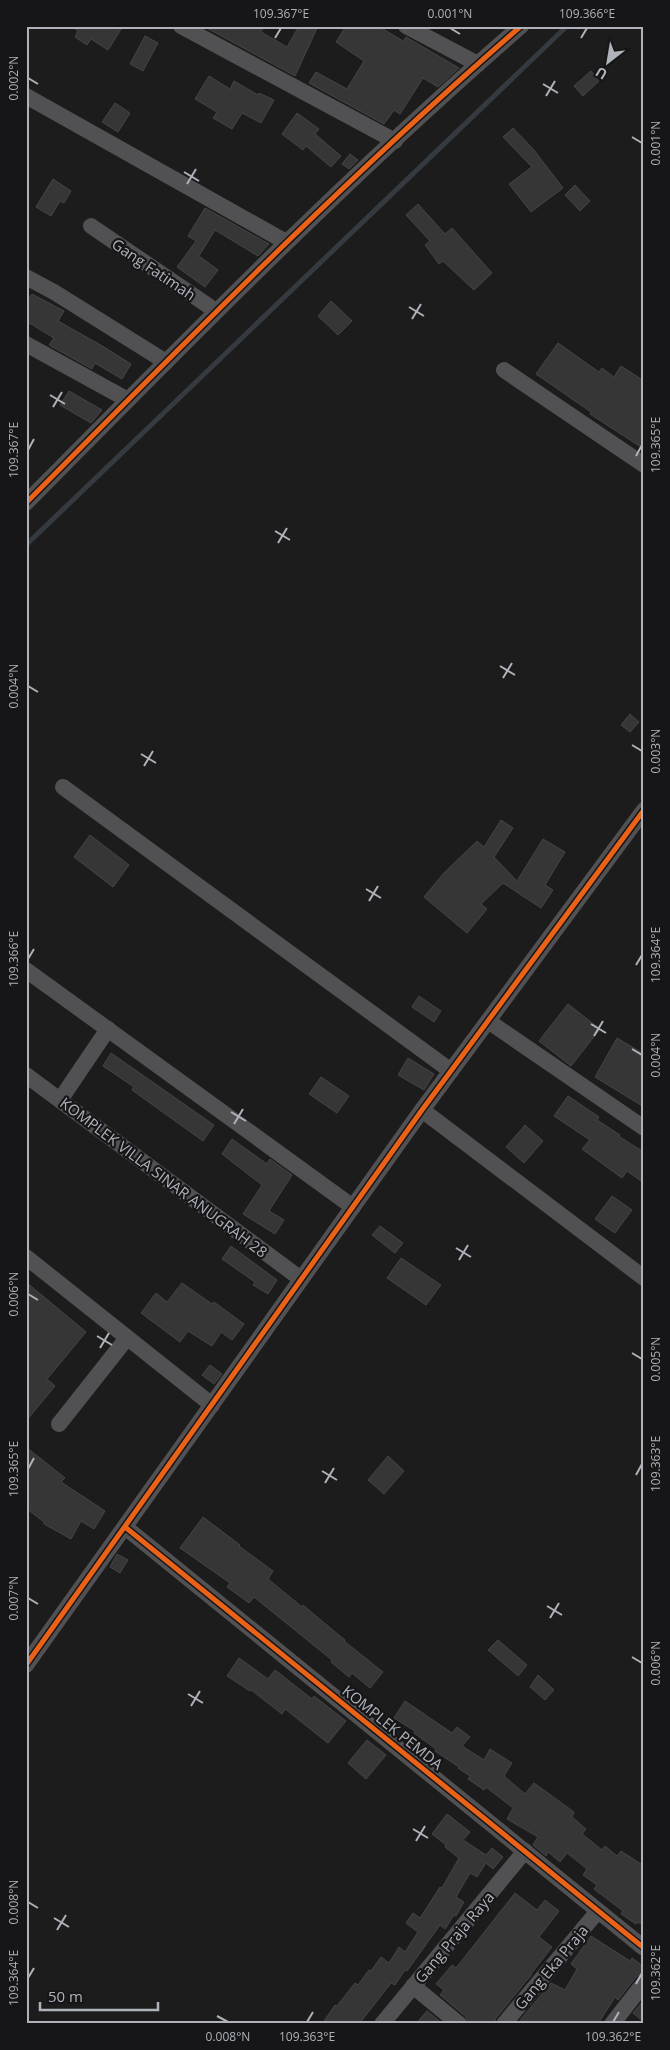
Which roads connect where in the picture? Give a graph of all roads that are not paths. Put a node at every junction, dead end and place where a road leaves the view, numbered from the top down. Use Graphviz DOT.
graph roads {
  1 [pos="181,26"];
  2 [pos="406,26"];
  3 [pos="522,26"];
  4 [pos="478,64"];
  5 [pos="26,96"];
  6 [pos="395,141"];
  7 [pos="91,226"];
  8 [pos="286,242"];
  9 [pos="26,277"];
  10 [pos="216,311"];
  11 [pos="26,344"];
  12 [pos="166,362"];
  13 [pos="504,370"];
  14 [pos="128,400"];
  15 [pos="644,466"];
  16 [pos="26,503"];
  17 [pos="63,787"];
  18 [pos="644,810"];
  19 [pos="26,970"];
  20 [pos="488,1021"];
  21 [pos="108,1029"];
  22 [pos="451,1071"];
  23 [pos="26,1075"];
  24 [pos="60,1100"];
  25 [pos="422,1110"];
  26 [pos="644,1128"];
  27 [pos="353,1207"];
  28 [pos="26,1257"];
  29 [pos="644,1278"];
  30 [pos="301,1279"];
  31 [pos="127,1338"];
  32 [pos="212,1405"];
  33 [pos="59,1424"];
  34 [pos="125,1527"];
  35 [pos="26,1665"];
  36 [pos="525,1851"];
  37 [pos="598,1911"];
  38 [pos="644,1948"];
  39 [pos="644,1983"];
  40 [pos="413,1986"];
  41 [pos="382,2024"];
  42 [pos="459,2024"];
  43 [pos="504,2024"];
  44 [pos="612,2024"];
  1 -- 6 [label="street"];
  2 -- 4 [label="street"];
  3 -- 4 [label="street"];
  4 -- 6 [label="street"];
  5 -- 8 [label="street"];
  6 -- 8 [label="street"];
  7 -- 10 [label="street, Gang Fatimah"];
  8 -- 10 [label="street"];
  9 -- 12 [label="street"];
  10 -- 12 [label="street"];
  11 -- 14 [label="street"];
  12 -- 14 [label="street"];
  13 -- 15 [label="street"];
  14 -- 16 [label="street"];
  17 -- 22 [label="street"];
  18 -- 20 [label="street"];
  19 -- 21 [label="street"];
  20 -- 22 [label="street"];
  20 -- 26 [label="street"];
  21 -- 24 [label="street"];
  21 -- 27 [label="street"];
  22 -- 25 [label="street"];
  23 -- 24 [label="street, KOMPLEK VILLA SINAR ANUGRAH 28"];
  24 -- 30 [label="street, KOMPLEK VILLA SINAR ANUGRAH 28"];
  25 -- 27 [label="street"];
  25 -- 29 [label="street"];
  27 -- 30 [label="street"];
  28 -- 31 [label="street"];
  30 -- 32 [label="street"];
  31 -- 32 [label="street"];
  31 -- 33 [label="street"];
  32 -- 34 [label="street"];
  34 -- 35 [label="street"];
  34 -- 36 [label="street, KOMPLEK PEMDA"];
  36 -- 37 [label="street, KOMPLEK PEMDA"];
  36 -- 40 [label="street, Gang Praja Raya"];
  37 -- 38 [label="street, KOMPLEK PEMDA"];
  37 -- 43 [label="street, Gang Eka Praja"];
  39 -- 44 [label="street"];
  40 -- 41 [label="street, Gang Praja Raya"];
  40 -- 42 [label="street"];
}
